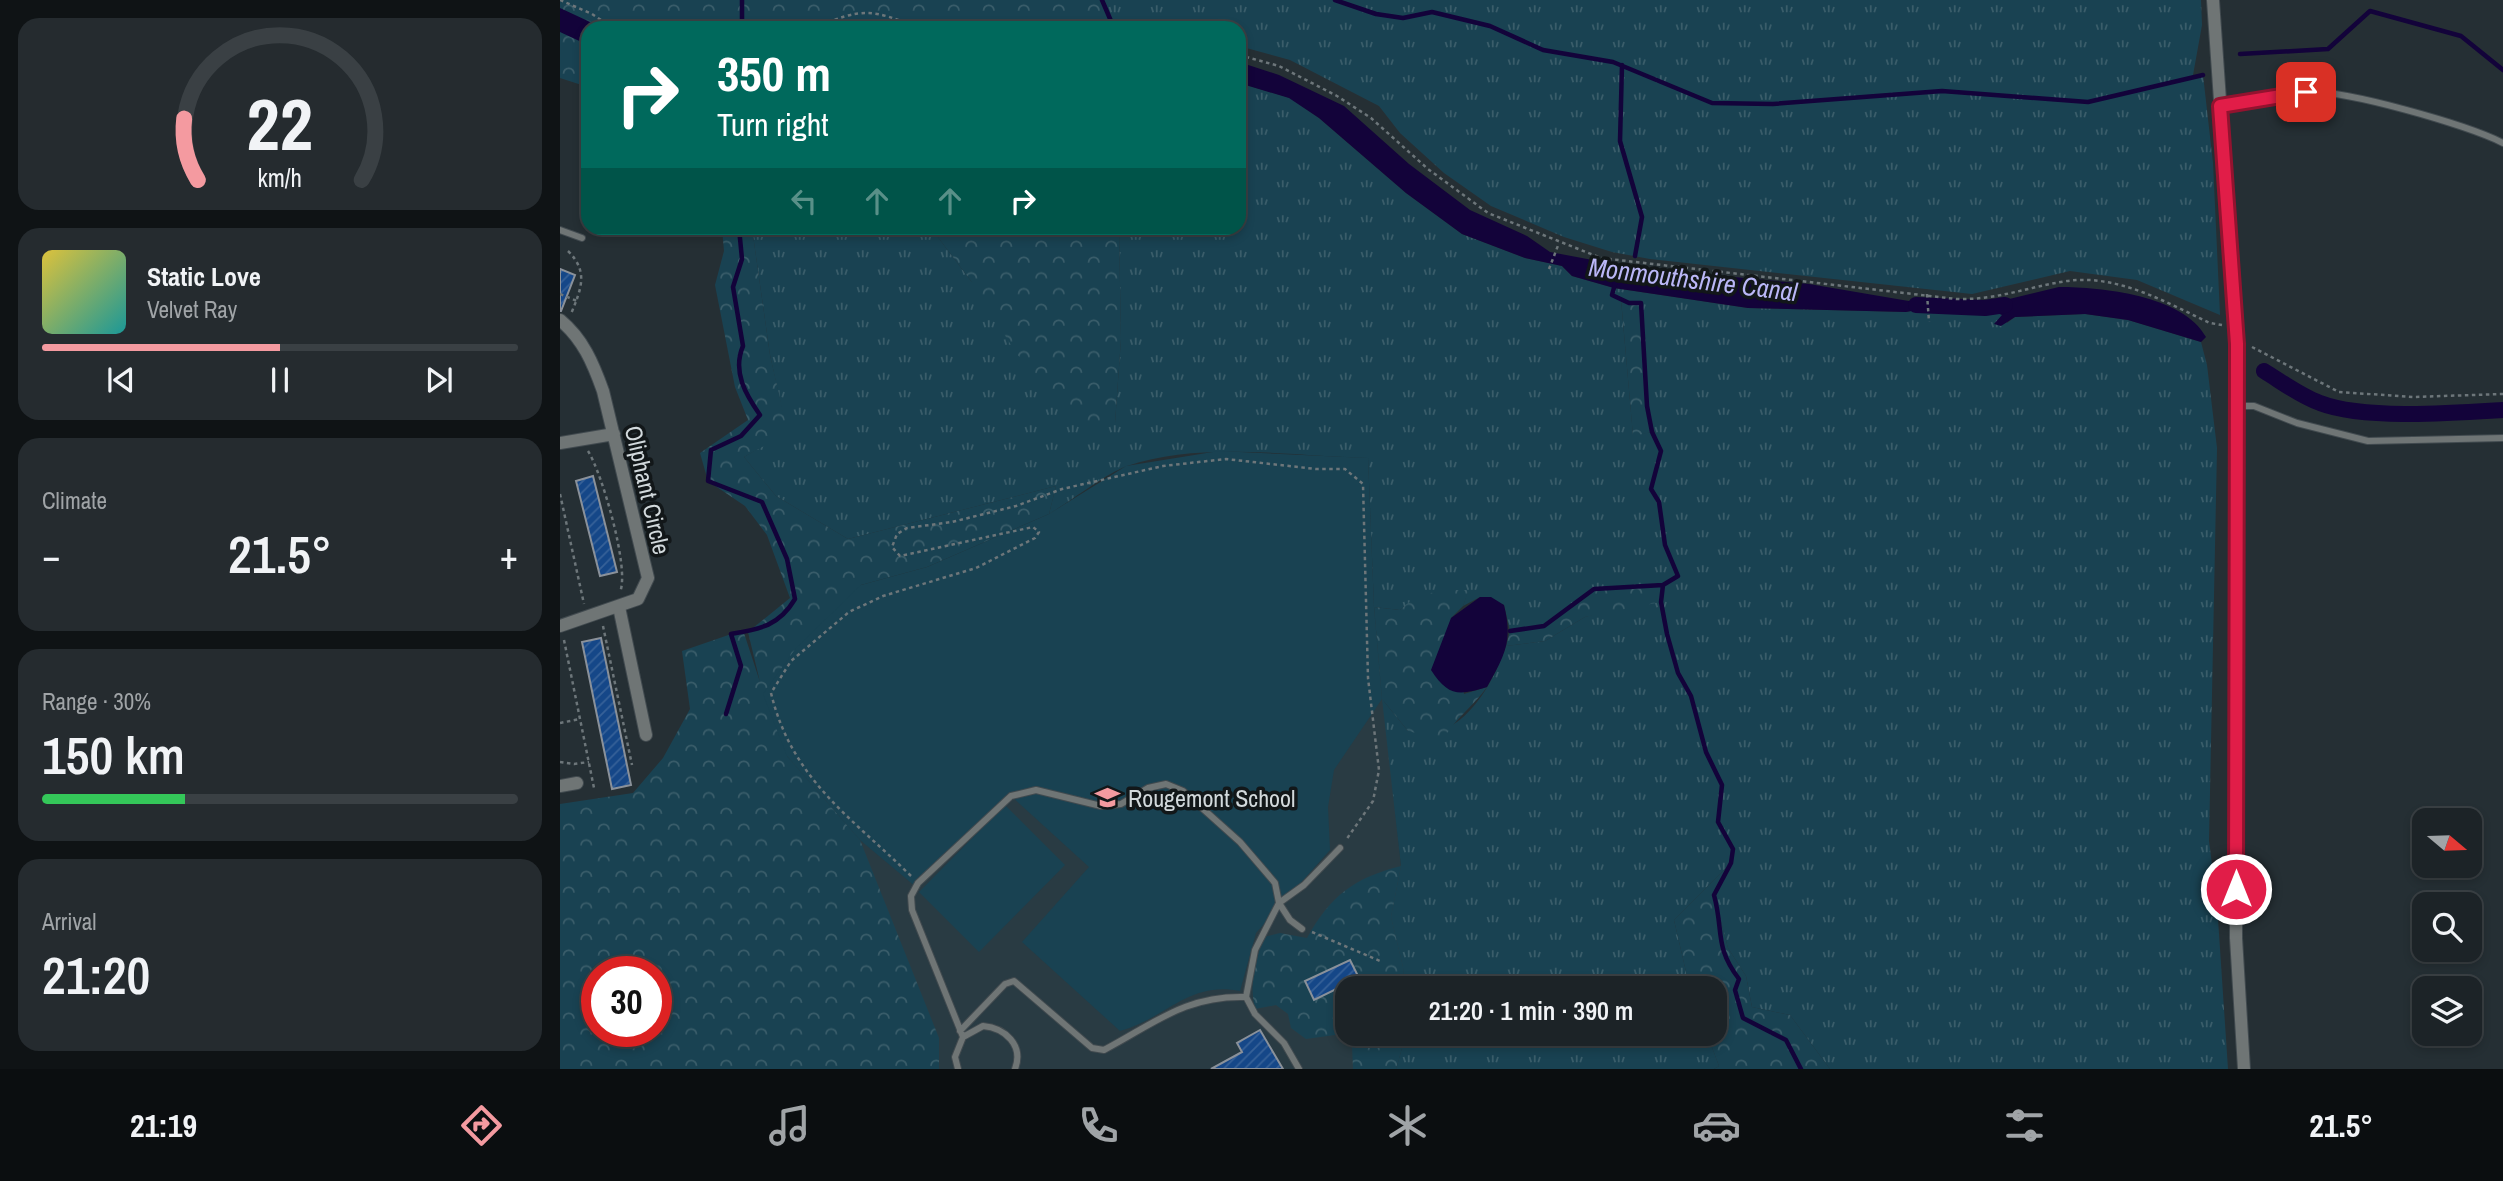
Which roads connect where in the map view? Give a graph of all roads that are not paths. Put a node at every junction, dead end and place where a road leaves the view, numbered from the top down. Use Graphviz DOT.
graph roads {
  1 [pos="2213,0"];
  2 [pos="2220,106"];
  3 [pos="2503,143"];
  4 [pos="560,230"];
  5 [pos="582,238"];
  6 [pos="563,322"];
  7 [pos="2237,406"];
  8 [pos="614,433"];
  9 [pos="2503,438"];
  10 [pos="560,443"];
  11 [pos="611,610"];
  12 [pos="561,625"];
  13 [pos="646,735"];
  14 [pos="577,783"];
  15 [pos="560,786"];
  16 [pos="1340,848"];
  17 [pos="1279,903"];
  18 [pos="1302,929"];
  19 [pos="1246,997"];
  20 [pos="962,1034"];
  21 [pos="958,1069"];
  22 [pos="1015,1069"];
  23 [pos="1299,1069"];
  24 [pos="2245,1069"];
  1 -- 2 [label="street"];
  2 -- 3 [label="lane"];
  2 -- 7 [label="street"];
  4 -- 5 [label="lane"];
  6 -- 8 [label="street, Oliphant Circle"];
  7 -- 9 [label="lane"];
  7 -- 24 [label="street"];
  8 -- 10 [label="street"];
  8 -- 11 [label="street, Oliphant Circle"];
  11 -- 12 [label="street, Oliphant Circle"];
  11 -- 13 [label="street"];
  14 -- 15 [label="street"];
  16 -- 17 [label="lane"];
  17 -- 18 [label="lane"];
  17 -- 19 [label="lane"];
  17 -- 20 [label="lane"];
  19 -- 20 [label="lane"];
  19 -- 23 [label="lane"];
  20 -- 21 [label="lane"];
  20 -- 22 [label="lane"];
}
